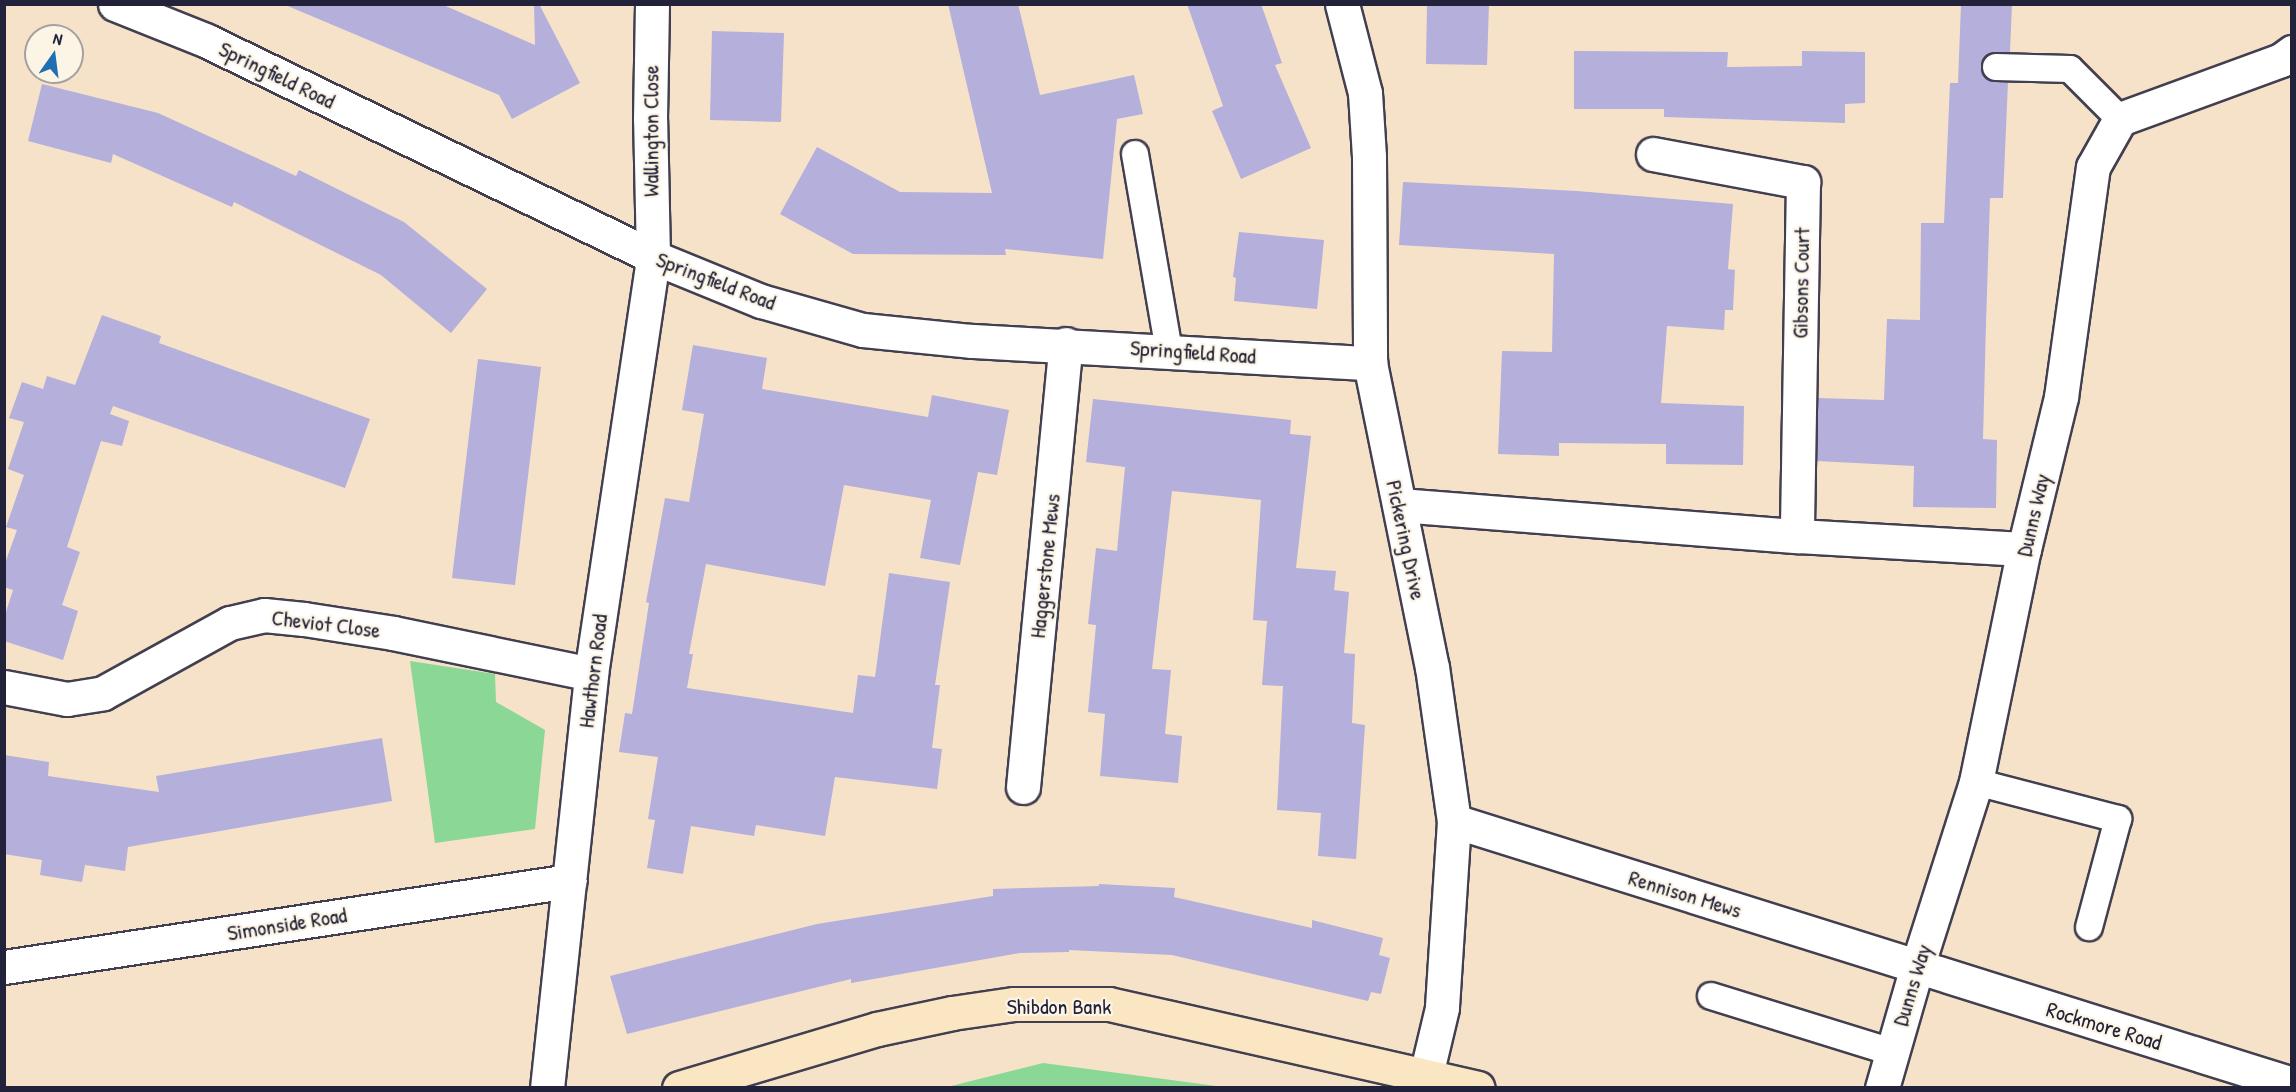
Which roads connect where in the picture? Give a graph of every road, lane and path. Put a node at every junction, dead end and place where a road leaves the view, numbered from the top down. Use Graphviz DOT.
graph roads {
  1 [pos="115,4"];
  2 [pos="652,4"];
  3 [pos="1342,4"];
  4 [pos="2292,52"];
  5 [pos="1996,67"];
  6 [pos="2120,119"];
  7 [pos="1135,154"];
  8 [pos="1653,154"];
  9 [pos="653,257"];
  10 [pos="1066,344"];
  11 [pos="1169,351"];
  12 [pos="1370,363"];
  13 [pos="1400,506"];
  14 [pos="1797,536"];
  15 [pos="2024,549"];
  16 [pos="591,674"];
  17 [pos="4,687"];
  18 [pos="1976,782"];
  19 [pos="1023,787"];
  20 [pos="1454,821"];
  21 [pos="569,881"];
  22 [pos="2089,927"];
  23 [pos="4,967"];
  24 [pos="1917,967"];
  25 [pos="1710,996"];
  26 [pos="1892,1052"];
  27 [pos="1426,1075"];
  28 [pos="2292,1084"];
  29 [pos="547,1088"];
  30 [pos="679,1088"];
  31 [pos="1478,1088"];
  32 [pos="1882,1088"];
  1 -- 9 [label="street, Springfield Road"];
  2 -- 9 [label="street, Wallington Close"];
  3 -- 12 [label="street, Pickering Drive"];
  4 -- 6 [label="street"];
  5 -- 6 [label="lane"];
  6 -- 15 [label="street, Dunns Way"];
  7 -- 11 [label="lane"];
  8 -- 14 [label="street, Gibsons Court"];
  9 -- 10 [label="street, Springfield Road"];
  9 -- 16 [label="street, Hawthorn Road"];
  10 -- 11 [label="street, Springfield Road"];
  10 -- 19 [label="street, Haggerstone Mews"];
  11 -- 12 [label="street, Springfield Road"];
  12 -- 13 [label="street, Pickering Drive"];
  13 -- 14 [label="street"];
  13 -- 20 [label="street, Pickering Drive"];
  14 -- 15 [label="street"];
  15 -- 18 [label="street, Dunns Way"];
  16 -- 17 [label="street, Cheviot Close"];
  16 -- 21 [label="street, Hawthorn Road"];
  18 -- 22 [label="lane"];
  18 -- 24 [label="street, Dunns Way"];
  20 -- 24 [label="street, Rennison Mews"];
  20 -- 27 [label="street, Pickering Drive"];
  21 -- 23 [label="street, Simonside Road"];
  21 -- 29 [label="street, Hawthorn Road"];
  24 -- 26 [label="street, Dunns Way"];
  24 -- 28 [label="street, Rockmore Road"];
  25 -- 26 [label="lane"];
  26 -- 32 [label="street, Dunns Way"];
  27 -- 30 [label="street, Shibdon Bank"];
  27 -- 31 [label="street, Shibdon Bank"];
}
